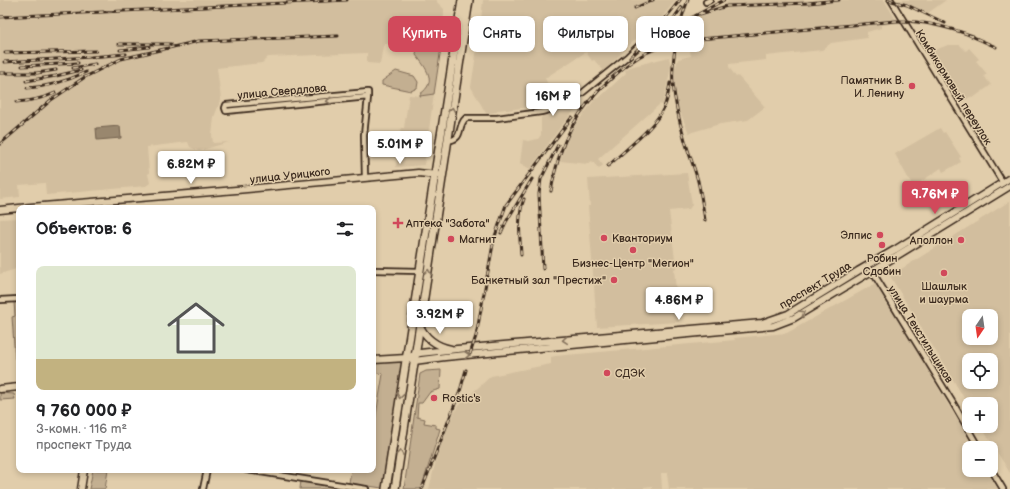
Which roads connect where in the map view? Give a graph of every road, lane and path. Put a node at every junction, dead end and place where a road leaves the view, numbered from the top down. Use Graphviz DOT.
graph roads {
  1 [pos="891,0"];
  2 [pos="465,1"];
  3 [pos="636,48"];
  4 [pos="368,95"];
  5 [pos="447,141"];
  6 [pos="434,174"];
  7 [pos="442,176"];
  8 [pos="365,178"];
  9 [pos="1010,178"];
  10 [pos="1006,186"];
  11 [pos="55,205"];
  12 [pos="16,208"];
  13 [pos="0,210"];
  14 [pos="868,265"];
  15 [pos="376,270"];
  16 [pos="420,271"];
  17 [pos="872,271"];
  18 [pos="16,299"];
  19 [pos="0,300"];
  20 [pos="420,324"];
  21 [pos="709,330"];
  22 [pos="456,350"];
  23 [pos="406,358"];
  24 [pos="414,358"];
  25 [pos="376,360"];
  26 [pos="16,388"];
  27 [pos="0,389"];
  28 [pos="975,441"];
  29 [pos="84,473"];
  30 [pos="206,473"];
  31 [pos="266,473"];
  32 [pos="996,477"];
  33 [pos="81,489"];
  34 [pos="203,489"];
  35 [pos="366,489"];
  36 [pos="386,489"];
  37 [pos="395,489"];
  38 [pos="1003,489"];
  1 -- 10 [label="street, Комбикормовый переулок"];
  5 -- 2 [label="main road, one-way"];
  2 -- 6 [label="main road"];
  3 -- 5 [label="street"];
  4 -- 4 [label="street, улица Свердлова, one-way"];
  4 -- 8 [label="street"];
  5 -- 7 [label="main road"];
  6 -- 7 [label="main road, улица Урицкого"];
  6 -- 8 [label="main road, улица Урицкого"];
  6 -- 16 [label="main road"];
  20 -- 7 [label="main road, one-way"];
  8 -- 11 [label="main road, улица Урицкого"];
  9 -- 10 [label="main road, проспект Труда"];
  10 -- 14 [label="main road, проспект Труда"];
  10 -- 17 [label="main road, проспект Труда"];
  12 -- 13 [label="main road, улица Урицкого"];
  14 -- 17 [label="main road"];
  14 -- 21 [label="main road, проспект Труда"];
  15 -- 16 [label="street"];
  16 -- 23 [label="main road"];
  21 -- 17 [label="main road, проспект Труда, one-way"];
  17 -- 28 [label="street, улица Текстильщиков"];
  18 -- 19 [label="street"];
  20 -- 22 [label="main road"];
  20 -- 24 [label="main road"];
  21 -- 22 [label="main road, проспект Труда, one-way"];
  24 -- 21 [label="main road, проспект Труда, one-way"];
  22 -- 24 [label="main road, проспект Труда"];
  23 -- 24 [label="main road"];
  23 -- 25 [label="main road"];
  23 -- 36 [label="main road, one-way"];
  37 -- 24 [label="main road, one-way"];
  26 -- 27 [label="main road"];
  29 -- 33 [label="main road"];
  30 -- 34 [label="street"];
  31 -- 35 [label="street"];
  32 -- 38 [label="street"];
}
